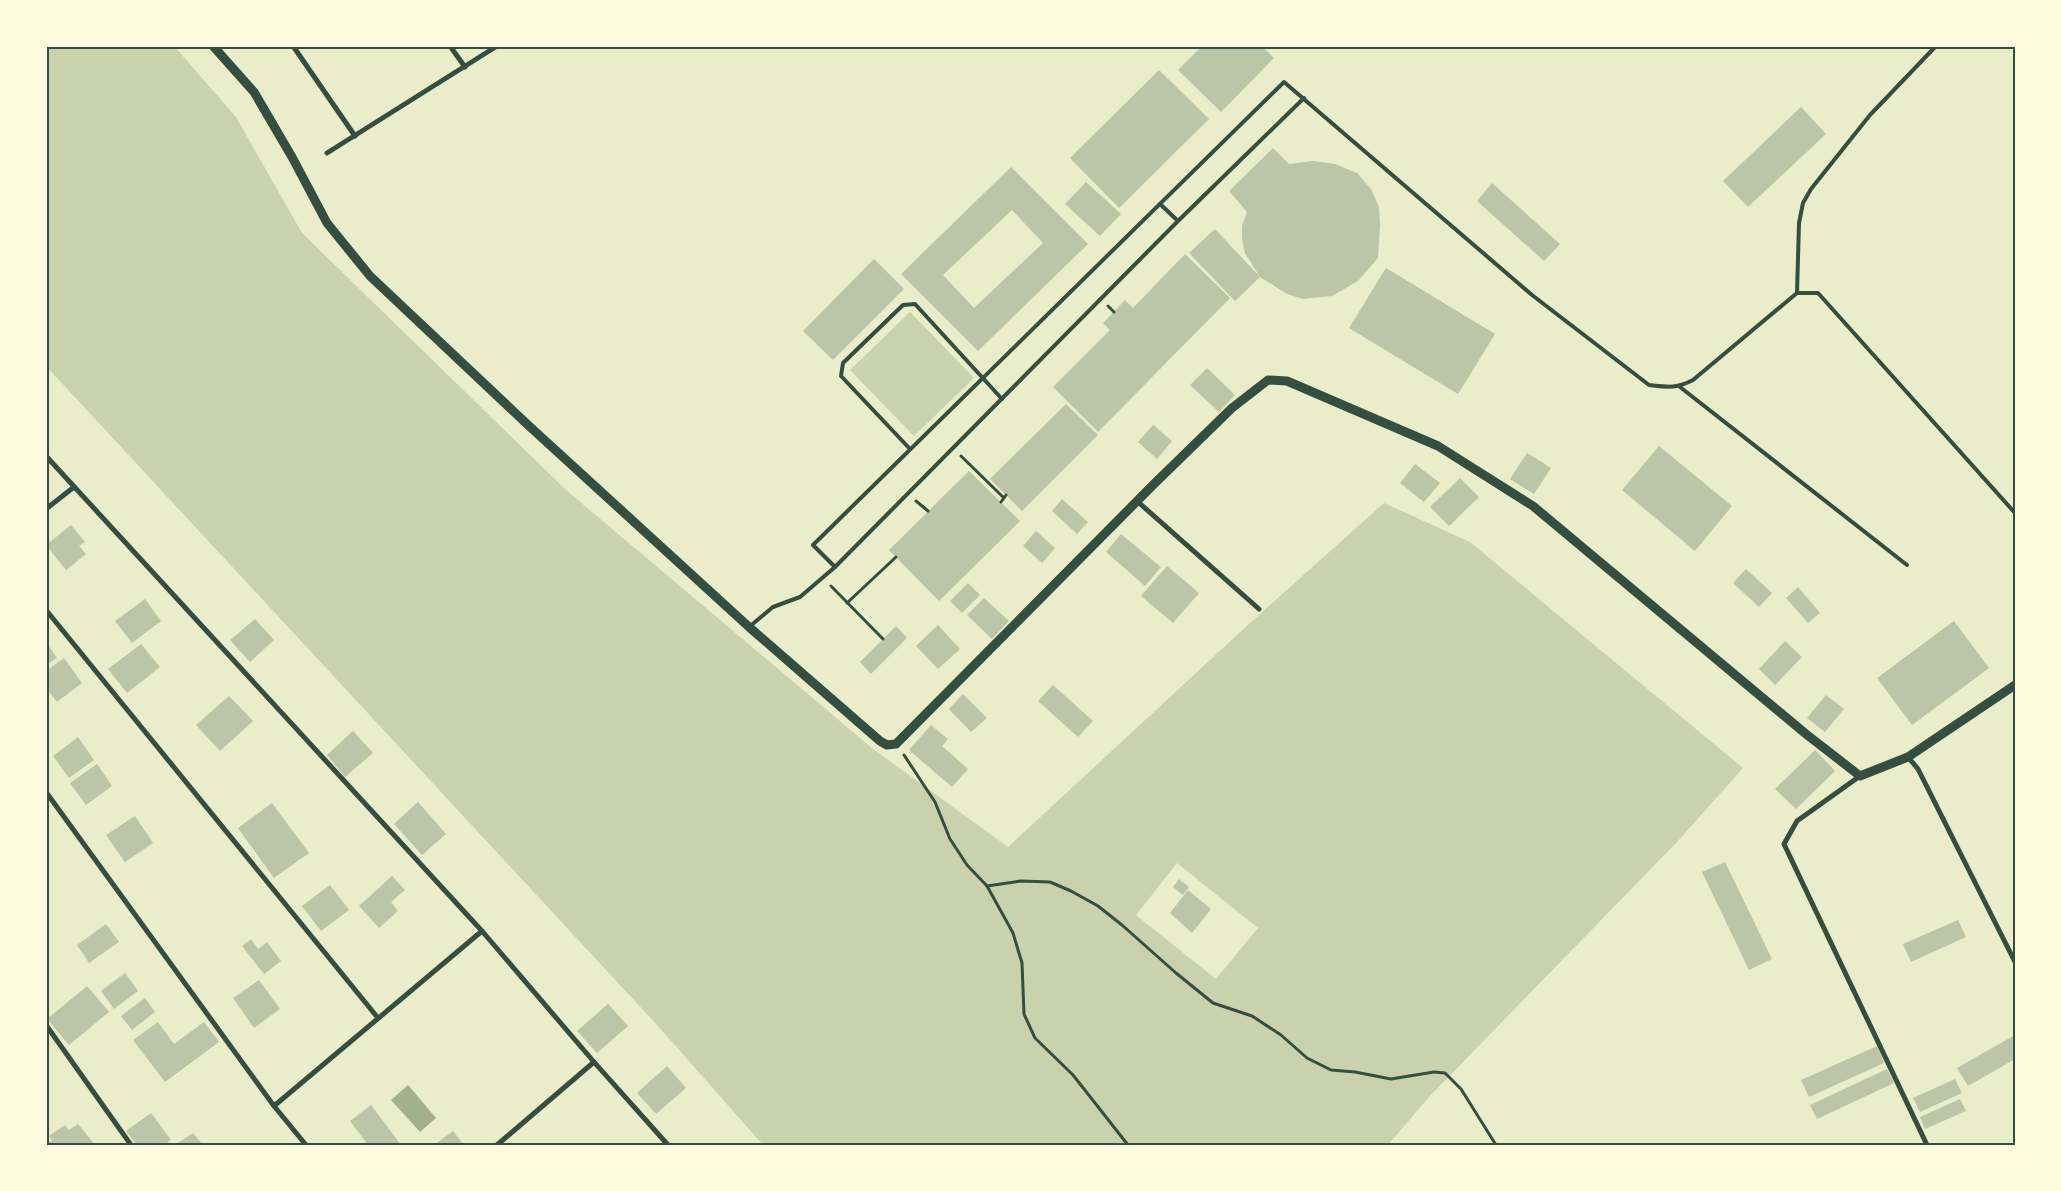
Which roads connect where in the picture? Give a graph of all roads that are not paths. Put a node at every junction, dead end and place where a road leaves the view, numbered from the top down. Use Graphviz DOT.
graph roads {
  1 [pos="213,46"];
  2 [pos="293,46"];
  3 [pos="450,46"];
  4 [pos="498,46"];
  5 [pos="1936,46"];
  6 [pos="466,67"];
  7 [pos="1304,98"];
  8 [pos="355,136"];
  9 [pos="327,154"];
  10 [pos="1160,204"];
  11 [pos="1178,221"];
  12 [pos="1797,292"];
  13 [pos="983,379"];
  14 [pos="1680,387"];
  15 [pos="1002,400"];
  16 [pos="910,449"];
  17 [pos="46,456"];
  18 [pos="74,486"];
  19 [pos="1137,501"];
  20 [pos="46,509"];
  21 [pos="2015,512"];
  22 [pos="1907,565"];
  23 [pos="835,567"];
  24 [pos="1259,609"];
  25 [pos="46,610"];
  26 [pos="749,627"];
  27 [pos="2015,685"];
  28 [pos="1908,757"];
  29 [pos="1860,776"];
  30 [pos="46,792"];
  31 [pos="482,931"];
  32 [pos="2015,962"];
  33 [pos="378,1018"];
  34 [pos="46,1025"];
  35 [pos="594,1062"];
  36 [pos="274,1106"];
  37 [pos="131,1145"];
  38 [pos="306,1145"];
  39 [pos="497,1145"];
  40 [pos="668,1145"];
  41 [pos="1927,1145"];
  1 -- 26 [label="street"];
  2 -- 8 [label="street"];
  3 -- 6 [label="street"];
  4 -- 6 [label="street"];
  5 -- 12 [label="lane"];
  6 -- 8 [label="street"];
  7 -- 10 [label="lane"];
  7 -- 11 [label="lane"];
  7 -- 14 [label="lane"];
  8 -- 9 [label="street"];
  10 -- 11 [label="lane"];
  10 -- 13 [label="lane"];
  11 -- 15 [label="lane"];
  12 -- 14 [label="lane"];
  12 -- 21 [label="lane"];
  13 -- 15 [label="lane"];
  13 -- 16 [label="lane"];
  13 -- 16 [label="lane"];
  14 -- 22 [label="lane"];
  15 -- 23 [label="lane"];
  16 -- 23 [label="lane"];
  17 -- 18 [label="street"];
  18 -- 20 [label="street"];
  18 -- 31 [label="street"];
  19 -- 24 [label="street"];
  19 -- 26 [label="street"];
  19 -- 29 [label="street"];
  23 -- 26 [label="lane"];
  25 -- 33 [label="street"];
  27 -- 28 [label="street"];
  28 -- 29 [label="street"];
  28 -- 32 [label="street"];
  29 -- 41 [label="street"];
  30 -- 36 [label="street"];
  31 -- 33 [label="street"];
  31 -- 35 [label="street"];
  33 -- 36 [label="street"];
  34 -- 37 [label="street"];
  35 -- 39 [label="street"];
  35 -- 40 [label="street"];
  36 -- 38 [label="street"];
}
